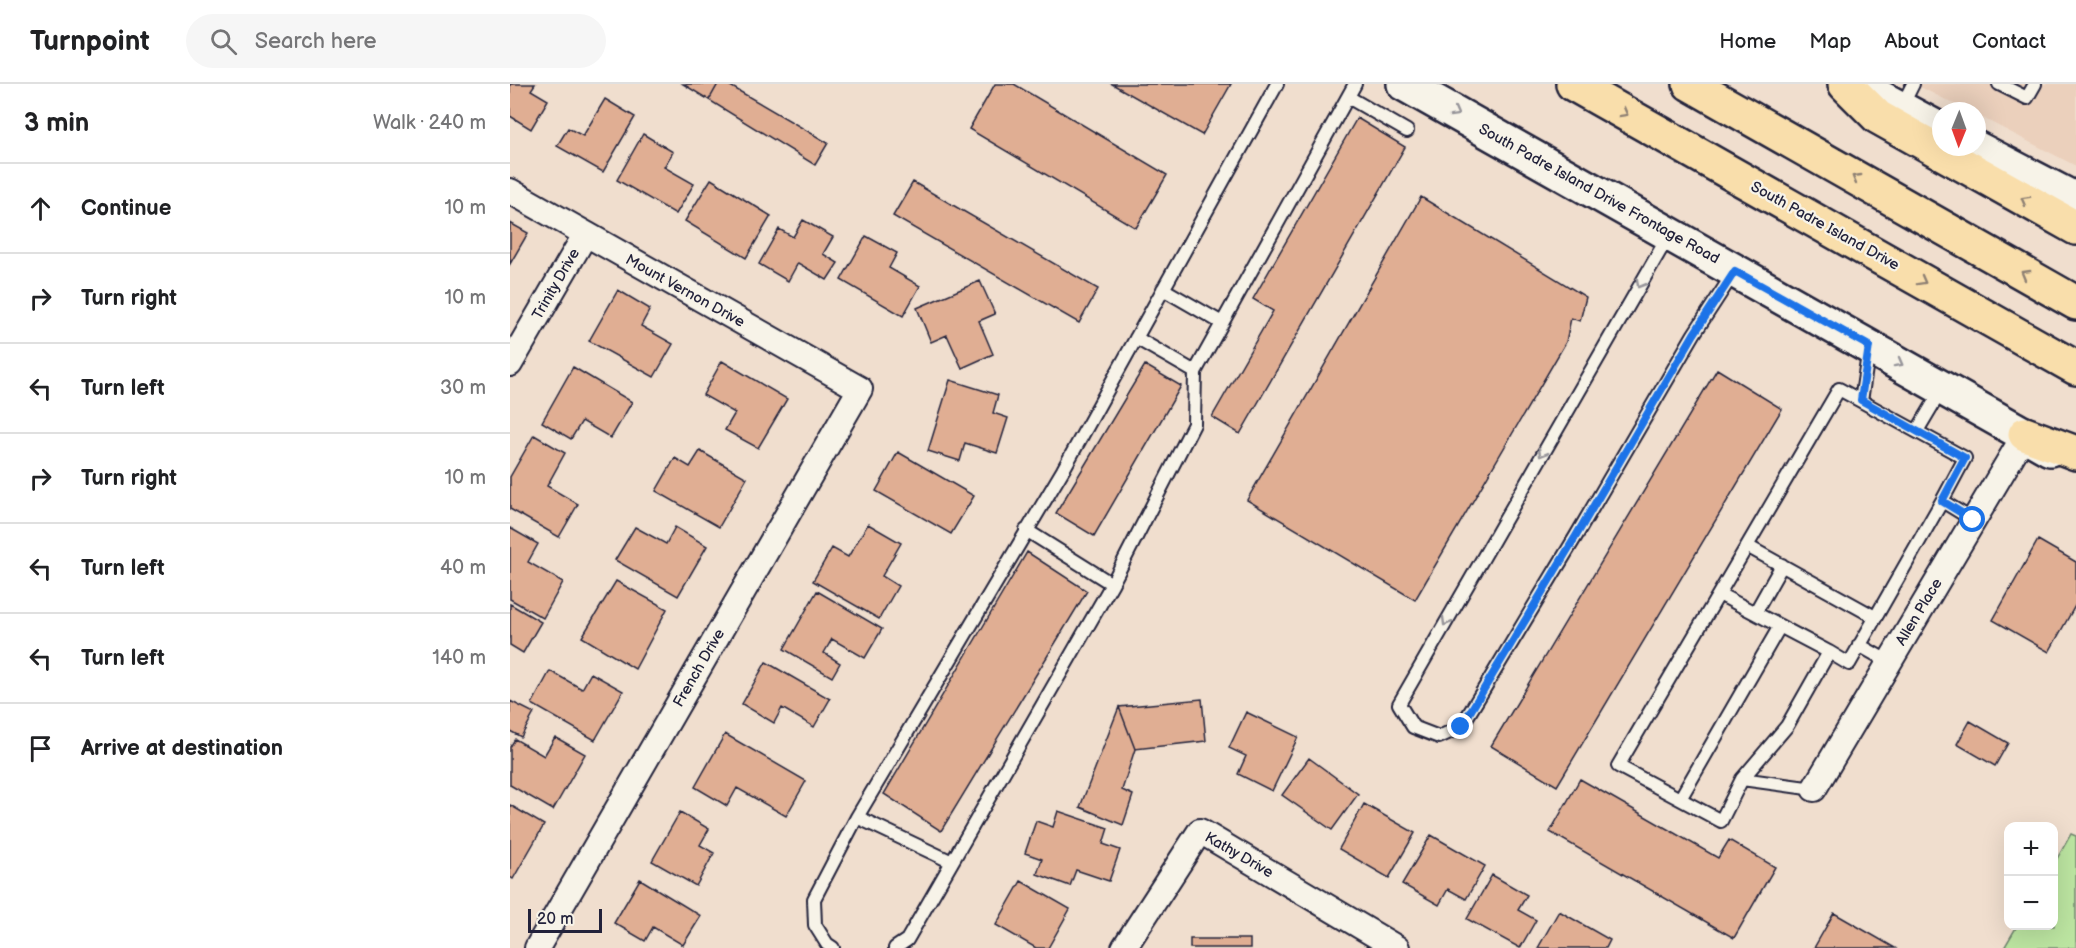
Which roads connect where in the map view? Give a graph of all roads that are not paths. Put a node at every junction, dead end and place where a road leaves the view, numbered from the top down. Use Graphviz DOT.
graph roads {
  1 [pos="1276,84"];
  2 [pos="1355,84"];
  3 [pos="1404,84"];
  4 [pos="1573,84"];
  5 [pos="1690,84"];
  6 [pos="1845,84"];
  7 [pos="1855,84"];
  8 [pos="2000,84"];
  9 [pos="2035,84"];
  10 [pos="1907,96"];
  11 [pos="1348,97"];
  12 [pos="1932,121"];
  13 [pos="1407,131"];
  14 [pos="1986,153"];
  15 [pos="510,191"];
  16 [pos="2076,200"];
  17 [pos="2076,228"];
  18 [pos="1670,234"];
  19 [pos="585,235"];
  20 [pos="1735,271"];
  21 [pos="1163,289"];
  22 [pos="2076,303"];
  23 [pos="1222,323"];
  24 [pos="1136,338"];
  25 [pos="1869,346"];
  26 [pos="510,364"];
  27 [pos="2076,368"];
  28 [pos="1195,372"];
  29 [pos="1943,388"];
  30 [pos="860,389"];
  31 [pos="1861,400"];
  32 [pos="1917,431"];
  33 [pos="2025,434"];
  34 [pos="2076,453"];
  35 [pos="2076,464"];
  36 [pos="1942,501"];
  37 [pos="1973,520"];
  38 [pos="1026,530"];
  39 [pos="1747,546"];
  40 [pos="1782,565"];
  41 [pos="1112,584"];
  42 [pos="1719,594"];
  43 [pos="1755,613"];
  44 [pos="1875,617"];
  45 [pos="1780,626"];
  46 [pos="1859,645"];
  47 [pos="1829,652"];
  48 [pos="1889,662"];
  49 [pos="1742,779"];
  50 [pos="1814,789"];
  51 [pos="1680,799"];
  52 [pos="857,817"];
  53 [pos="952,862"];
  54 [pos="537,948"];
  55 [pos="833,948"];
  56 [pos="896,948"];
  57 [pos="1124,948"];
  58 [pos="1397,948"];
  1 -- 21 [label="lane"];
  2 -- 11 [label="lane"];
  3 -- 18 [label="main road, South Padre Island Drive Frontage Road, one-way"];
  4 -- 27 [label="highway, South Padre Island Drive, one-way"];
  22 -- 5 [label="highway, one-way"];
  17 -- 6 [label="highway, one-way"];
  7 -- 10 [label="main road"];
  8 -- 9 [label="lane"];
  10 -- 12 [label="main road"];
  11 -- 13 [label="lane"];
  11 -- 23 [label="lane"];
  14 -- 16 [label="main road"];
  15 -- 19 [label="street, Mount Vernon Drive"];
  18 -- 20 [label="main road, South Padre Island Drive Frontage Road"];
  18 -- 20 [label="lane, one-way"];
  19 -- 26 [label="street, Trinity Drive"];
  19 -- 30 [label="street, Mount Vernon Drive"];
  20 -- 25 [label="main road, South Padre Island Drive Frontage Road"];
  21 -- 23 [label="lane"];
  21 -- 24 [label="lane"];
  23 -- 28 [label="lane"];
  24 -- 28 [label="lane"];
  24 -- 38 [label="lane"];
  25 -- 29 [label="main road, South Padre Island Drive Frontage Road, one-way"];
  25 -- 31 [label="lane"];
  28 -- 41 [label="lane"];
  29 -- 32 [label="lane"];
  29 -- 33 [label="main road, South Padre Island Drive Frontage Road"];
  30 -- 54 [label="street, French Drive"];
  31 -- 32 [label="lane"];
  31 -- 39 [label="lane"];
  32 -- 36 [label="lane"];
  33 -- 34 [label="highway"];
  33 -- 35 [label="main road, South Padre Island Drive Frontage Road"];
  33 -- 37 [label="street, Allen Place"];
  36 -- 37 [label="lane"];
  36 -- 44 [label="lane"];
  37 -- 48 [label="street, Allen Place"];
  38 -- 41 [label="lane"];
  38 -- 52 [label="lane"];
  39 -- 40 [label="lane"];
  39 -- 42 [label="lane"];
  40 -- 43 [label="lane"];
  40 -- 44 [label="lane"];
  41 -- 53 [label="lane"];
  42 -- 43 [label="lane"];
  42 -- 51 [label="lane"];
  43 -- 45 [label="lane"];
  44 -- 46 [label="lane"];
  45 -- 47 [label="lane"];
  45 -- 51 [label="lane"];
  46 -- 47 [label="lane"];
  46 -- 48 [label="lane"];
  47 -- 49 [label="lane"];
  48 -- 50 [label="street, Allen Place"];
  49 -- 50 [label="lane"];
  49 -- 51 [label="lane"];
  52 -- 53 [label="lane"];
  52 -- 55 [label="lane"];
  53 -- 56 [label="lane"];
  57 -- 58 [label="street, Kathy Drive"];
}
